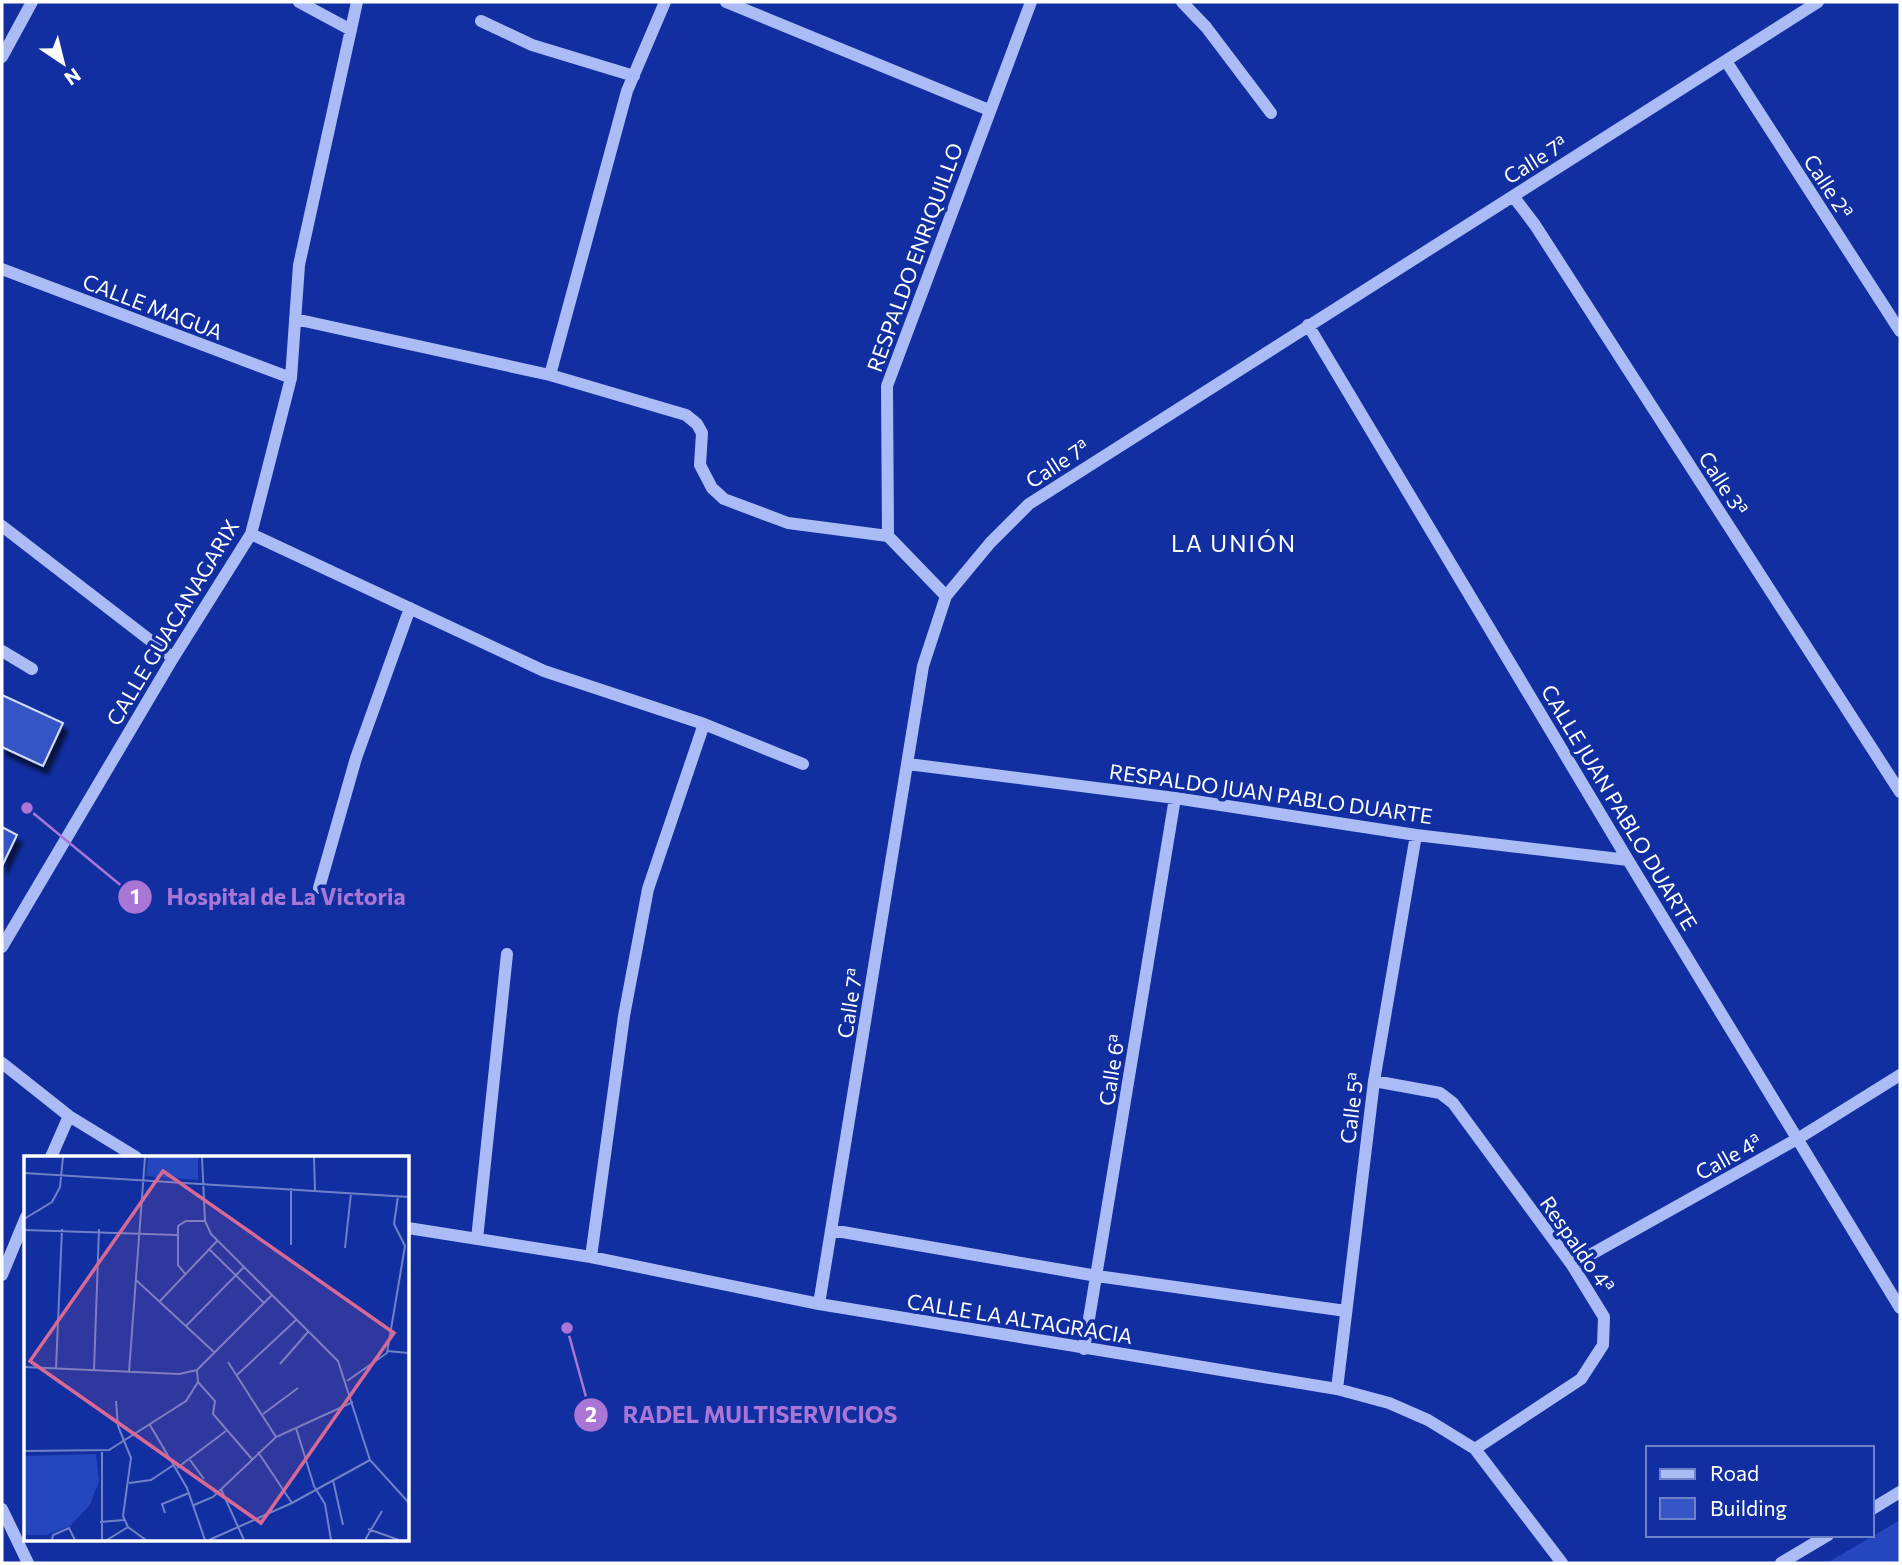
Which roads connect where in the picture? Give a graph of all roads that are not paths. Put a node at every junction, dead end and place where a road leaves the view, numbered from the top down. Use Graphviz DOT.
graph roads {
  1 [pos="33,2"];
  2 [pos="299,2"];
  3 [pos="357,2"];
  4 [pos="665,2"];
  5 [pos="726,2"];
  6 [pos="1031,2"];
  7 [pos="1182,2"];
  8 [pos="1818,2"];
  9 [pos="481,21"];
  10 [pos="351,30"];
  11 [pos="2,57"];
  12 [pos="1726,61"];
  13 [pos="634,76"];
  14 [pos="989,110"];
  15 [pos="1271,113"];
  16 [pos="1513,196"];
  17 [pos="2,269"];
  18 [pos="296,319"];
  19 [pos="1308,325"];
  20 [pos="1900,331"];
  21 [pos="550,375"];
  22 [pos="291,378"];
  23 [pos="2,526"];
  24 [pos="251,534"];
  25 [pos="888,536"];
  26 [pos="946,596"];
  27 [pos="411,608"];
  28 [pos="2,652"];
  29 [pos="173,658"];
  30 [pos="32,669"];
  31 [pos="704,724"];
  32 [pos="803,764"];
  33 [pos="908,764"];
  34 [pos="1900,792"];
  35 [pos="1175,797"];
  36 [pos="1416,835"];
  37 [pos="1628,860"];
  38 [pos="318,888"];
  39 [pos="2,947"];
  40 [pos="507,954"];
  41 [pos="2,1063"];
  42 [pos="1900,1075"];
  43 [pos="1374,1081"];
  44 [pos="69,1116"];
  45 [pos="1799,1138"];
  46 [pos="51,1156"];
  47 [pos="134,1156"];
  48 [pos="24,1222"];
  49 [pos="410,1228"];
  50 [pos="831,1230"];
  51 [pos="477,1239"];
  52 [pos="591,1257"];
  53 [pos="1572,1265"];
  54 [pos="2,1275"];
  55 [pos="1097,1276"];
  56 [pos="819,1304"];
  57 [pos="1900,1308"];
  58 [pos="1346,1311"];
  59 [pos="1084,1349"];
  60 [pos="1336,1388"];
  61 [pos="1475,1449"];
  62 [pos="1900,1492"];
  63 [pos="1874,1508"];
  64 [pos="2,1509"];
  65 [pos="1825,1537"];
  66 [pos="28,1563"];
  67 [pos="1562,1563"];
  68 [pos="1782,1563"];
  1 -- 11 [label="street"];
  2 -- 10 [label="street"];
  3 -- 10 [label="street, CALLE GUACANAGARIX"];
  4 -- 13 [label="street"];
  5 -- 14 [label="street"];
  6 -- 14 [label="street, RESPALDO ENRIQUILLO"];
  7 -- 15 [label="street"];
  8 -- 12 [label="street, Calle 7ª"];
  9 -- 13 [label="street"];
  10 -- 18 [label="street, CALLE GUACANAGARIX"];
  12 -- 16 [label="street, Calle 7ª"];
  12 -- 20 [label="street, Calle 2ª"];
  13 -- 21 [label="street"];
  14 -- 25 [label="street, RESPALDO ENRIQUILLO"];
  16 -- 19 [label="street, Calle 7ª"];
  16 -- 34 [label="street, Calle 3ª"];
  17 -- 22 [label="street, CALLE MAGUA"];
  18 -- 21 [label="street"];
  18 -- 22 [label="street, CALLE GUACANAGARIX"];
  19 -- 26 [label="street, Calle 7ª"];
  19 -- 37 [label="street, CALLE JUAN PABLO DUARTE"];
  21 -- 25 [label="street"];
  22 -- 24 [label="street, CALLE GUACANAGARIX"];
  23 -- 29 [label="street"];
  24 -- 27 [label="street"];
  24 -- 29 [label="street, CALLE GUACANAGARIX"];
  25 -- 26 [label="street"];
  26 -- 33 [label="street, Calle 7ª"];
  27 -- 31 [label="street"];
  27 -- 38 [label="street"];
  28 -- 30 [label="street"];
  29 -- 39 [label="street, CALLE GUACANAGARIX"];
  31 -- 32 [label="street"];
  31 -- 52 [label="street"];
  33 -- 35 [label="street, RESPALDO JUAN PABLO DUARTE"];
  33 -- 50 [label="street, Calle 7ª"];
  35 -- 36 [label="street, RESPALDO JUAN PABLO DUARTE"];
  35 -- 55 [label="street, Calle 6ª"];
  36 -- 37 [label="street, RESPALDO JUAN PABLO DUARTE"];
  36 -- 43 [label="street, Calle 5ª"];
  37 -- 45 [label="street, CALLE JUAN PABLO DUARTE"];
  40 -- 51 [label="street"];
  41 -- 44 [label="street"];
  42 -- 45 [label="street, Calle 4ª"];
  43 -- 53 [label="street, Respaldo 4ª"];
  43 -- 58 [label="street, Calle 5ª"];
  44 -- 46 [label="street"];
  44 -- 47 [label="street"];
  45 -- 53 [label="street, Calle 4ª"];
  45 -- 57 [label="street, CALLE JUAN PABLO DUARTE"];
  48 -- 54 [label="street"];
  49 -- 51 [label="street, CALLE LA ALTAGRACIA"];
  50 -- 55 [label="street"];
  50 -- 56 [label="street, Calle 7ª"];
  51 -- 52 [label="street, CALLE LA ALTAGRACIA"];
  52 -- 56 [label="street, CALLE LA ALTAGRACIA"];
  53 -- 61 [label="street, Respaldo 4ª"];
  55 -- 58 [label="street"];
  55 -- 59 [label="street, Calle 6ª"];
  56 -- 59 [label="street, CALLE LA ALTAGRACIA"];
  58 -- 60 [label="street, Calle 5ª"];
  59 -- 60 [label="street, CALLE LA ALTAGRACIA"];
  60 -- 61 [label="street, CALLE LA ALTAGRACIA"];
  61 -- 67 [label="street, CALLE LA ALTAGRACIA"];
  62 -- 63 [label="street"];
  64 -- 66 [label="street"];
  65 -- 68 [label="street"];
}
